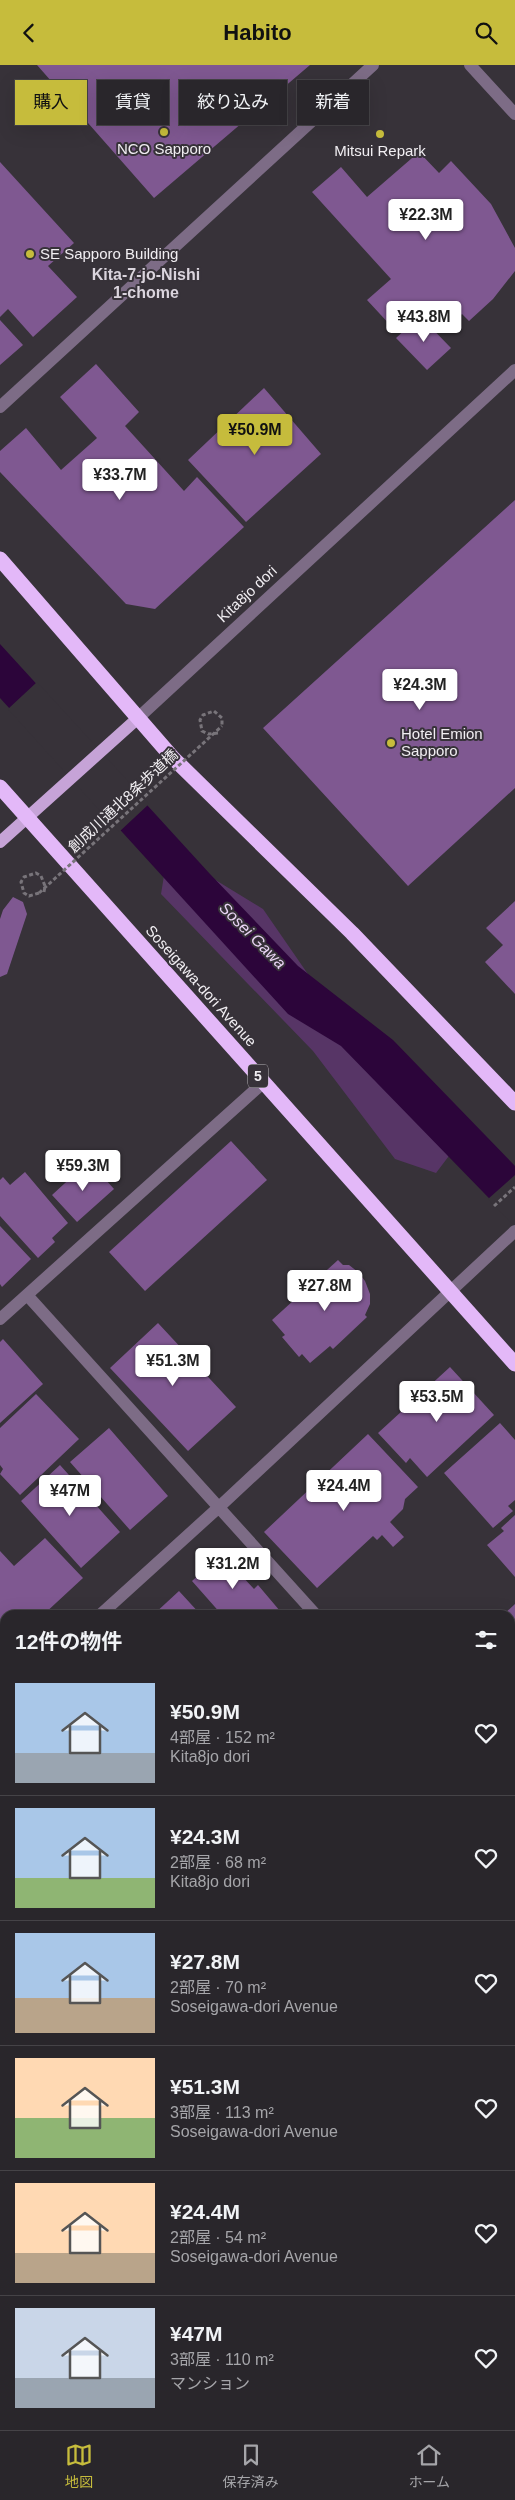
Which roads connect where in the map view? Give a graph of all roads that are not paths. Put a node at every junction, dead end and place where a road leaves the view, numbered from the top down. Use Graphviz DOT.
graph roads {
  1 [pos="373,65"];
  2 [pos="470,65"];
  3 [pos="515,114"];
  4 [pos="515,370"];
  5 [pos="0,407"];
  6 [pos="0,559"];
  7 [pos="138,718"];
  8 [pos="0,787"];
  9 [pos="26,818"];
  10 [pos="0,842"];
  11 [pos="264,1082"];
  12 [pos="515,1103"];
  13 [pos="515,1231"];
  14 [pos="449,1293"];
  15 [pos="27,1295"];
  16 [pos="0,1319"];
  17 [pos="515,1364"];
  18 [pos="218,1508"];
  19 [pos="106,1610"];
  20 [pos="311,1610"];
  1 -- 5 [label="street"];
  2 -- 3 [label="street"];
  4 -- 7 [label="street, Kita8jo dori"];
  6 -- 7 [label="highway"];
  7 -- 9 [label="main road, Kita8jo dori"];
  7 -- 12 [label="highway"];
  8 -- 9 [label="highway, Soseigawa-dori Avenue / 5"];
  9 -- 10 [label="main road, Kita8jo dori"];
  9 -- 11 [label="highway, Soseigawa-dori Avenue / 5"];
  11 -- 14 [label="highway, Soseigawa-dori Avenue / 5"];
  11 -- 15 [label="street"];
  13 -- 14 [label="street"];
  14 -- 17 [label="highway, Soseigawa-dori Avenue / 5"];
  14 -- 18 [label="street"];
  15 -- 16 [label="street"];
  15 -- 18 [label="street"];
  18 -- 19 [label="street"];
  18 -- 20 [label="street"];
}
